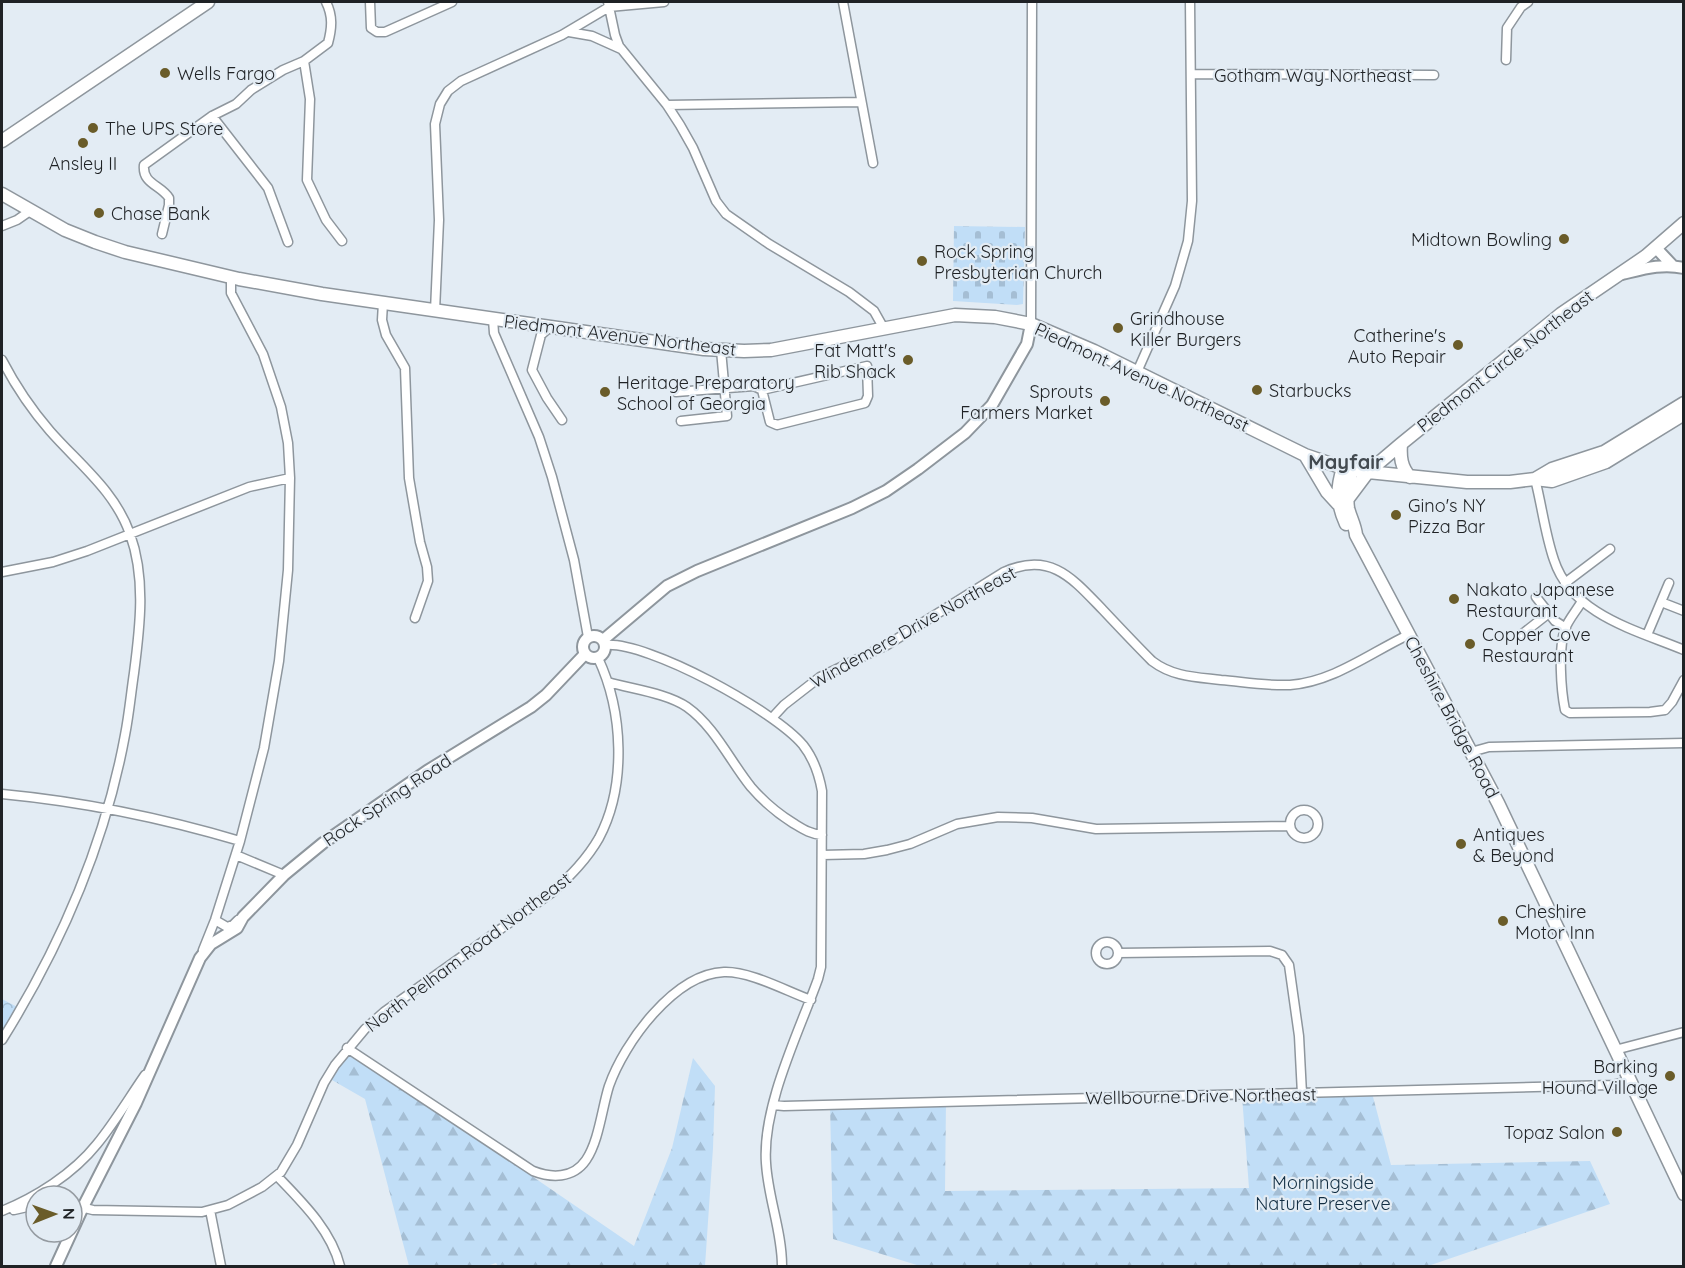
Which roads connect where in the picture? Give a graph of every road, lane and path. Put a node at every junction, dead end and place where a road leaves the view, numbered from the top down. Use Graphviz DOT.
graph roads {
  1 [pos="208,2"];
  2 [pos="326,2"];
  3 [pos="370,2"];
  4 [pos="452,2"];
  5 [pos="664,2"];
  6 [pos="843,2"];
  7 [pos="1032,2"];
  8 [pos="1190,2"];
  9 [pos="1528,2"];
  10 [pos="608,4"];
  11 [pos="568,32"];
  12 [pos="622,50"];
  13 [pos="1506,60"];
  14 [pos="304,61"];
  15 [pos="1191,74"];
  16 [pos="1434,75"];
  17 [pos="861,102"];
  18 [pos="667,105"];
  19 [pos="212,116"];
  20 [pos="2,141"];
  21 [pos="873,163"];
  22 [pos="2,194"];
  23 [pos="30,210"];
  24 [pos="1683,223"];
  25 [pos="2,226"];
  26 [pos="162,234"];
  27 [pos="288,242"];
  28 [pos="342,242"];
  29 [pos="1651,252"];
  30 [pos="1660,266"];
  31 [pos="1678,266"];
  32 [pos="1617,275"];
  33 [pos="231,277"];
  34 [pos="382,303"];
  35 [pos="435,311"];
  36 [pos="493,319"];
  37 [pos="1031,324"];
  38 [pos="550,327"];
  39 [pos="883,327"];
  40 [pos="721,350"];
  41 [pos="2,360"];
  42 [pos="1137,372"];
  43 [pos="724,388"];
  44 [pos="762,390"];
  45 [pos="676,392"];
  46 [pos="1683,403"];
  47 [pos="1683,414"];
  48 [pos="562,420"];
  49 [pos="681,421"];
  50 [pos="1401,444"];
  51 [pos="1305,455"];
  52 [pos="1348,469"];
  53 [pos="1368,472"];
  54 [pos="1410,477"];
  55 [pos="290,478"];
  56 [pos="1535,479"];
  57 [pos="1343,502"];
  58 [pos="130,533"];
  59 [pos="1610,549"];
  60 [pos="2,572"];
  61 [pos="1565,583"];
  62 [pos="1669,583"];
  63 [pos="1536,597"];
  64 [pos="1582,601"];
  65 [pos="1661,602"];
  66 [pos="1683,611"];
  67 [pos="1549,613"];
  68 [pos="415,618"];
  69 [pos="1566,628"];
  70 [pos="1408,635"];
  71 [pos="1521,635"];
  72 [pos="1647,635"];
  73 [pos="588,637"];
  74 [pos="604,643"];
  75 [pos="1683,650"];
  76 [pos="585,654"];
  77 [pos="598,658"];
  78 [pos="1683,680"];
  79 [pos="608,682"];
  80 [pos="772,718"];
  81 [pos="1683,743"];
  82 [pos="1471,752"];
  83 [pos="2,794"];
  84 [pos="107,807"];
  85 [pos="1290,826"];
  86 [pos="822,835"];
  87 [pos="240,841"];
  88 [pos="236,855"];
  89 [pos="822,855"];
  90 [pos="284,875"];
  91 [pos="243,917"];
  92 [pos="215,920"];
  93 [pos="1118,953"];
  94 [pos="200,958"];
  95 [pos="811,1000"];
  96 [pos="1683,1032"];
  97 [pos="2,1040"];
  98 [pos="347,1048"];
  99 [pos="1615,1050"];
  100 [pos="150,1067"];
  101 [pos="1629,1080"];
  102 [pos="1302,1094"];
  103 [pos="773,1105"];
  104 [pos="277,1176"];
  105 [pos="1683,1194"];
  106 [pos="84,1197"];
  107 [pos="24,1207"];
  108 [pos="84,1208"];
  109 [pos="210,1210"];
  110 [pos="2,1212"];
  111 [pos="64,1244"];
  112 [pos="56,1266"];
  113 [pos="221,1266"];
  114 [pos="340,1266"];
  115 [pos="782,1266"];
  1 -- 20 [label="main road"];
  2 -- 14 [label="street"];
  3 -- 4 [label="street"];
  5 -- 10 [label="street"];
  6 -- 17 [label="street"];
  7 -- 37 [label="street"];
  8 -- 15 [label="street"];
  9 -- 13 [label="street"];
  10 -- 11 [label="street"];
  10 -- 12 [label="street"];
  11 -- 12 [label="street"];
  11 -- 35 [label="street"];
  12 -- 18 [label="street"];
  14 -- 19 [label="street"];
  14 -- 28 [label="street"];
  15 -- 16 [label="street, Gotham Way Northeast"];
  15 -- 42 [label="street"];
  17 -- 18 [label="street"];
  17 -- 21 [label="street"];
  18 -- 39 [label="street"];
  19 -- 26 [label="street"];
  19 -- 27 [label="street"];
  22 -- 23 [label="main road, Piedmont Avenue Northeast"];
  23 -- 25 [label="street"];
  23 -- 33 [label="main road, Piedmont Avenue Northeast"];
  24 -- 29 [label="main road, Piedmont Circle Northeast"];
  29 -- 30 [label="street"];
  29 -- 31 [label="street"];
  29 -- 32 [label="main road, Piedmont Circle Northeast"];
  30 -- 31 [label="street"];
  30 -- 32 [label="street"];
  32 -- 50 [label="main road, Piedmont Circle Northeast"];
  33 -- 34 [label="main road, Piedmont Avenue Northeast"];
  33 -- 55 [label="street"];
  34 -- 35 [label="main road, Piedmont Avenue Northeast"];
  34 -- 68 [label="street"];
  35 -- 36 [label="main road, Piedmont Avenue Northeast"];
  36 -- 38 [label="main road, Piedmont Avenue Northeast"];
  36 -- 73 [label="street"];
  37 -- 39 [label="main road, Piedmont Avenue Northeast"];
  37 -- 42 [label="main road, Piedmont Avenue Northeast"];
  37 -- 74 [label="street"];
  38 -- 40 [label="main road, Piedmont Avenue Northeast"];
  38 -- 48 [label="street"];
  39 -- 40 [label="main road, Piedmont Avenue Northeast"];
  40 -- 43 [label="street"];
  41 -- 58 [label="street"];
  42 -- 51 [label="main road, Piedmont Avenue Northeast"];
  43 -- 44 [label="street"];
  43 -- 45 [label="street"];
  43 -- 49 [label="street"];
  44 -- 44 [label="street"];
  46 -- 56 [label="main road"];
  47 -- 56 [label="main road, Piedmont Avenue Northeast"];
  50 -- 53 [label="main road, Piedmont Circle Northeast"];
  50 -- 54 [label="main road"];
  51 -- 52 [label="main road, Piedmont Avenue Northeast"];
  51 -- 57 [label="main road, Cheshire Bridge Road"];
  52 -- 53 [label="main road, Piedmont Avenue Northeast"];
  52 -- 57 [label="main road"];
  53 -- 54 [label="main road, Piedmont Avenue Northeast"];
  53 -- 57 [label="main road, Piedmont Circle Northeast"];
  54 -- 56 [label="main road, Piedmont Avenue Northeast"];
  55 -- 58 [label="street"];
  55 -- 87 [label="street"];
  56 -- 61 [label="street"];
  57 -- 70 [label="main road, Cheshire Bridge Road"];
  58 -- 60 [label="street"];
  58 -- 84 [label="street"];
  59 -- 61 [label="street"];
  61 -- 64 [label="street"];
  62 -- 65 [label="street"];
  63 -- 67 [label="street"];
  64 -- 69 [label="street"];
  64 -- 72 [label="street"];
  65 -- 66 [label="street"];
  65 -- 72 [label="street"];
  67 -- 69 [label="street"];
  67 -- 71 [label="street"];
  69 -- 78 [label="street"];
  70 -- 80 [label="street, Windemere Drive Northeast"];
  70 -- 82 [label="main road, Cheshire Bridge Road"];
  72 -- 75 [label="street"];
  73 -- 74 [label="street"];
  73 -- 76 [label="street"];
  74 -- 77 [label="street"];
  74 -- 80 [label="street"];
  76 -- 77 [label="street"];
  76 -- 90 [label="street, Rock Spring Road"];
  77 -- 79 [label="street, North Pelham Road Northeast"];
  79 -- 86 [label="street"];
  79 -- 98 [label="street, North Pelham Road Northeast"];
  80 -- 86 [label="street"];
  81 -- 82 [label="street"];
  82 -- 99 [label="main road, Cheshire Bridge Road"];
  83 -- 84 [label="street"];
  84 -- 87 [label="street"];
  84 -- 97 [label="street"];
  85 -- 89 [label="street"];
  86 -- 89 [label="street"];
  87 -- 88 [label="street"];
  88 -- 90 [label="street"];
  88 -- 92 [label="street"];
  89 -- 95 [label="street"];
  90 -- 91 [label="street, Rock Spring Road"];
  91 -- 92 [label="street"];
  91 -- 94 [label="street, Rock Spring Road"];
  92 -- 94 [label="street"];
  93 -- 102 [label="street"];
  94 -- 100 [label="street"];
  95 -- 98 [label="street"];
  95 -- 103 [label="street"];
  96 -- 99 [label="street"];
  98 -- 104 [label="street, North Pelham Road Northeast"];
  99 -- 101 [label="main road, Cheshire Bridge Road"];
  100 -- 106 [label="street"];
  100 -- 110 [label="street"];
  101 -- 102 [label="street, Wellbourne Drive Northeast"];
  101 -- 105 [label="main road, Cheshire Bridge Road"];
  102 -- 103 [label="street, Wellbourne Drive Northeast"];
  103 -- 115 [label="street"];
  104 -- 109 [label="street, North Pelham Road Northeast"];
  104 -- 114 [label="street"];
  107 -- 110 [label="street"];
  108 -- 109 [label="street, North Pelham Road Northeast"];
  109 -- 113 [label="street"];
  111 -- 112 [label="street"];
}
